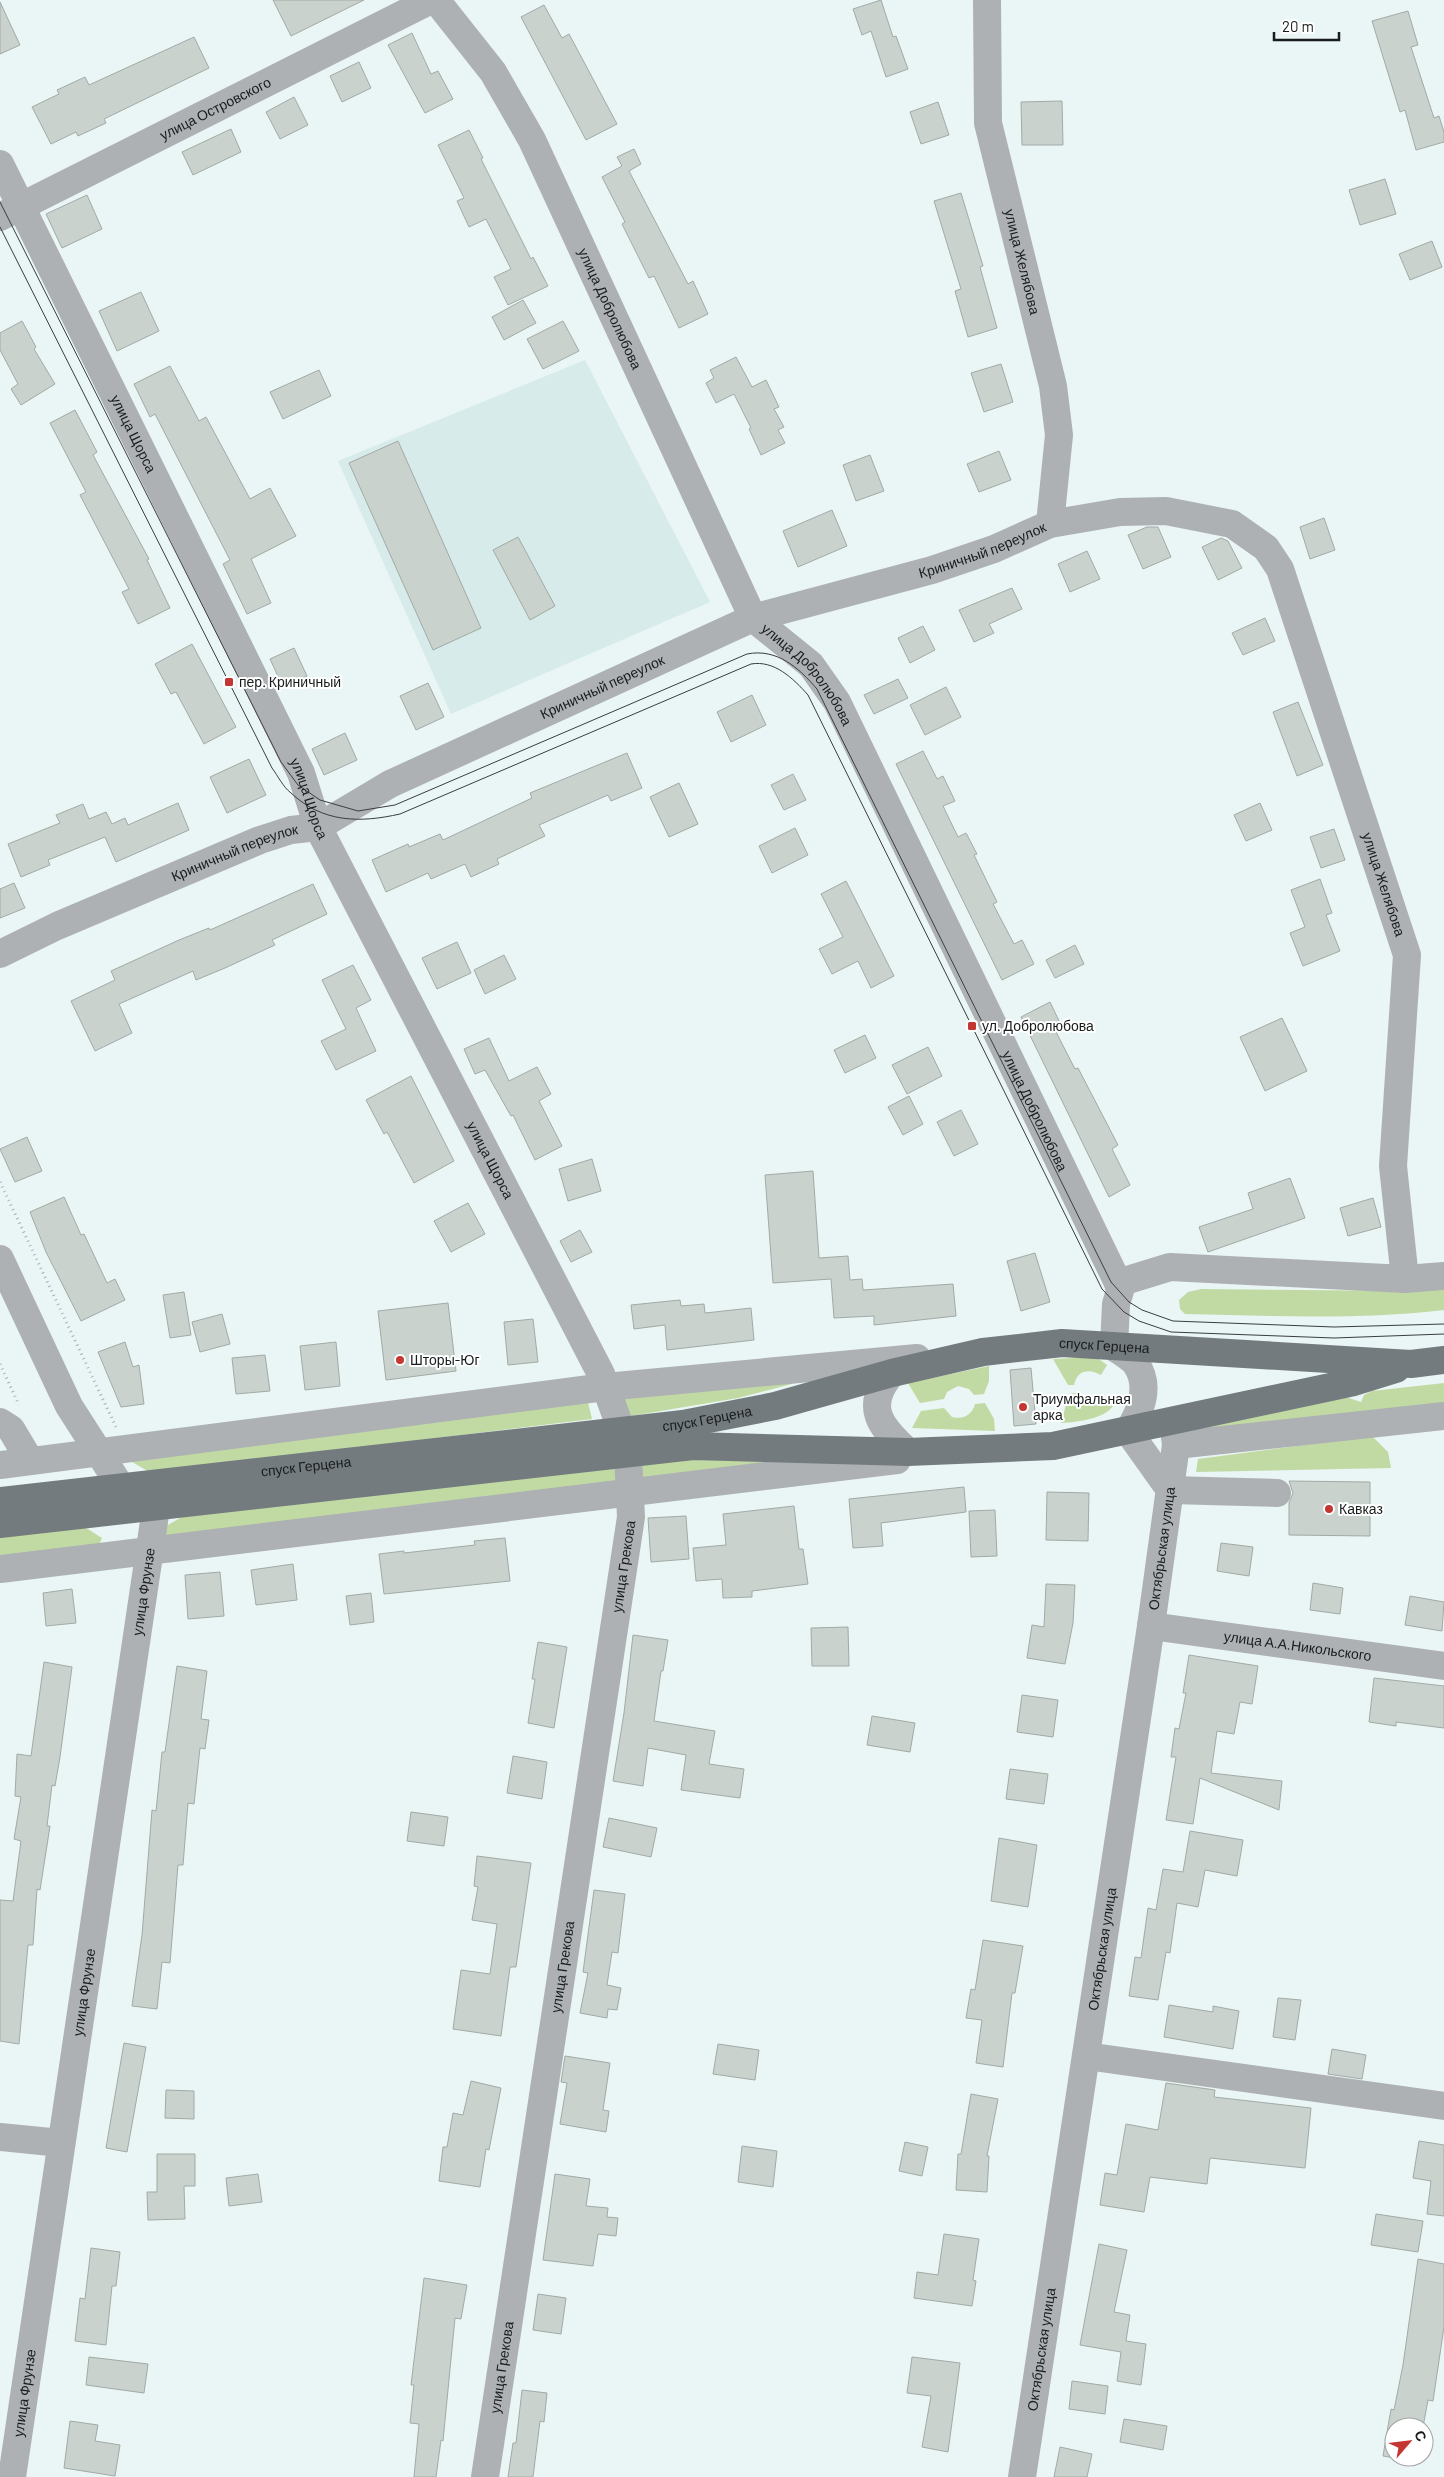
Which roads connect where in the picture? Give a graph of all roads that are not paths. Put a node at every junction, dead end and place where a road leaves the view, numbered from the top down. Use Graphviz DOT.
graph roads {
  1 [pos="431,0"];
  2 [pos="436,0"];
  3 [pos="987,0"];
  4 [pos="0,164"];
  5 [pos="11,213"];
  6 [pos="1050,524"];
  7 [pos="1232,524"];
  8 [pos="753,618"];
  9 [pos="318,827"];
  10 [pos="0,954"];
  11 [pos="0,1259"];
  12 [pos="1444,1276"];
  13 [pos="1405,1279"];
  14 [pos="1118,1283"];
  15 [pos="1114,1347"];
  16 [pos="983,1352"];
  17 [pos="1444,1360"];
  18 [pos="1411,1364"];
  19 [pos="892,1373"];
  20 [pos="606,1388"];
  21 [pos="69,1406"];
  22 [pos="1444,1416"];
  23 [pos="6,1426"];
  24 [pos="1128,1431"];
  25 [pos="1174,1433"];
  26 [pos="625,1443"];
  27 [pos="983,1449"];
  28 [pos="908,1452"];
  29 [pos="99,1454"];
  30 [pos="71,1457"];
  31 [pos="30,1461"];
  32 [pos="0,1465"];
  33 [pos="121,1487"];
  34 [pos="1170,1490"];
  35 [pos="71,1493"];
  36 [pos="630,1493"];
  37 [pos="1277,1493"];
  38 [pos="0,1501"];
  39 [pos="156,1508"];
  40 [pos="0,1524"];
  41 [pos="150,1551"];
  42 [pos="0,1568"];
  43 [pos="1151,1626"];
  44 [pos="1444,1666"];
  45 [pos="1086,2056"];
  46 [pos="1444,2106"];
  47 [pos="0,2137"];
  48 [pos="61,2144"];
  49 [pos="12,2477"];
  50 [pos="485,2477"];
  51 [pos="1022,2477"];
  1 -- 5 [label="street, улица Островского"];
  2 -- 8 [label="street, улица Добролюбова"];
  3 -- 6 [label="street, улица Желябова"];
  4 -- 5 [label="street, улица Щорса"];
  5 -- 9 [label="street, улица Щорса"];
  6 -- 7 [label="street, Криничный переулок"];
  6 -- 8 [label="street, Криничный переулок"];
  7 -- 13 [label="street, улица Желябова"];
  8 -- 9 [label="street, Криничный переулок"];
  8 -- 14 [label="street, улица Добролюбова"];
  9 -- 10 [label="street, Криничный переулок"];
  9 -- 20 [label="street, улица Щорса"];
  11 -- 21 [label="street"];
  12 -- 13 [label="street"];
  13 -- 14 [label="street"];
  14 -- 15 [label="street"];
  15 -- 16 [label="main road, спуск Герцена"];
  15 -- 18 [label="main road, спуск Герцена"];
  15 -- 24 [label="street"];
  16 -- 19 [label="main road, спуск Герцена"];
  16 -- 20 [label="street"];
  17 -- 18 [label="main road, спуск Герцена"];
  18 -- 25 [label="main road, спуск Герцена"];
  19 -- 26 [label="main road, спуск Герцена"];
  19 -- 28 [label="street"];
  20 -- 26 [label="street, улица Щорса"];
  20 -- 29 [label="street"];
  21 -- 29 [label="street"];
  21 -- 30 [label="street"];
  22 -- 25 [label="street, спуск Герцена"];
  23 -- 31 [label="street"];
  24 -- 25 [label="main road, спуск Герцена"];
  24 -- 27 [label="main road, спуск Герцена"];
  24 -- 34 [label="street"];
  25 -- 34 [label="street, Октябрьская улица"];
  26 -- 28 [label="main road, спуск Герцена"];
  26 -- 33 [label="main road, спуск Герцена"];
  26 -- 36 [label="street, улица Грекова"];
  26 -- 39 [label="main road, спуск Герцена"];
  27 -- 28 [label="main road, спуск Герцена"];
  27 -- 36 [label="street"];
  29 -- 30 [label="street"];
  29 -- 33 [label="street"];
  30 -- 31 [label="street"];
  30 -- 35 [label="street"];
  31 -- 32 [label="street"];
  33 -- 35 [label="main road, спуск Герцена"];
  34 -- 37 [label="street"];
  34 -- 43 [label="street, Октябрьская улица"];
  35 -- 38 [label="main road, спуск Герцена"];
  36 -- 41 [label="street"];
  36 -- 50 [label="street, улица Грекова"];
  39 -- 40 [label="main road, спуск Герцена"];
  39 -- 41 [label="street, улица Фрунзе"];
  41 -- 42 [label="street"];
  41 -- 48 [label="street, улица Фрунзе"];
  43 -- 44 [label="street, улица А.А.Никольского"];
  43 -- 45 [label="street, Октябрьская улица"];
  45 -- 46 [label="street"];
  45 -- 51 [label="street, Октябрьская улица"];
  47 -- 48 [label="street"];
  48 -- 49 [label="street, улица Фрунзе"];
}
